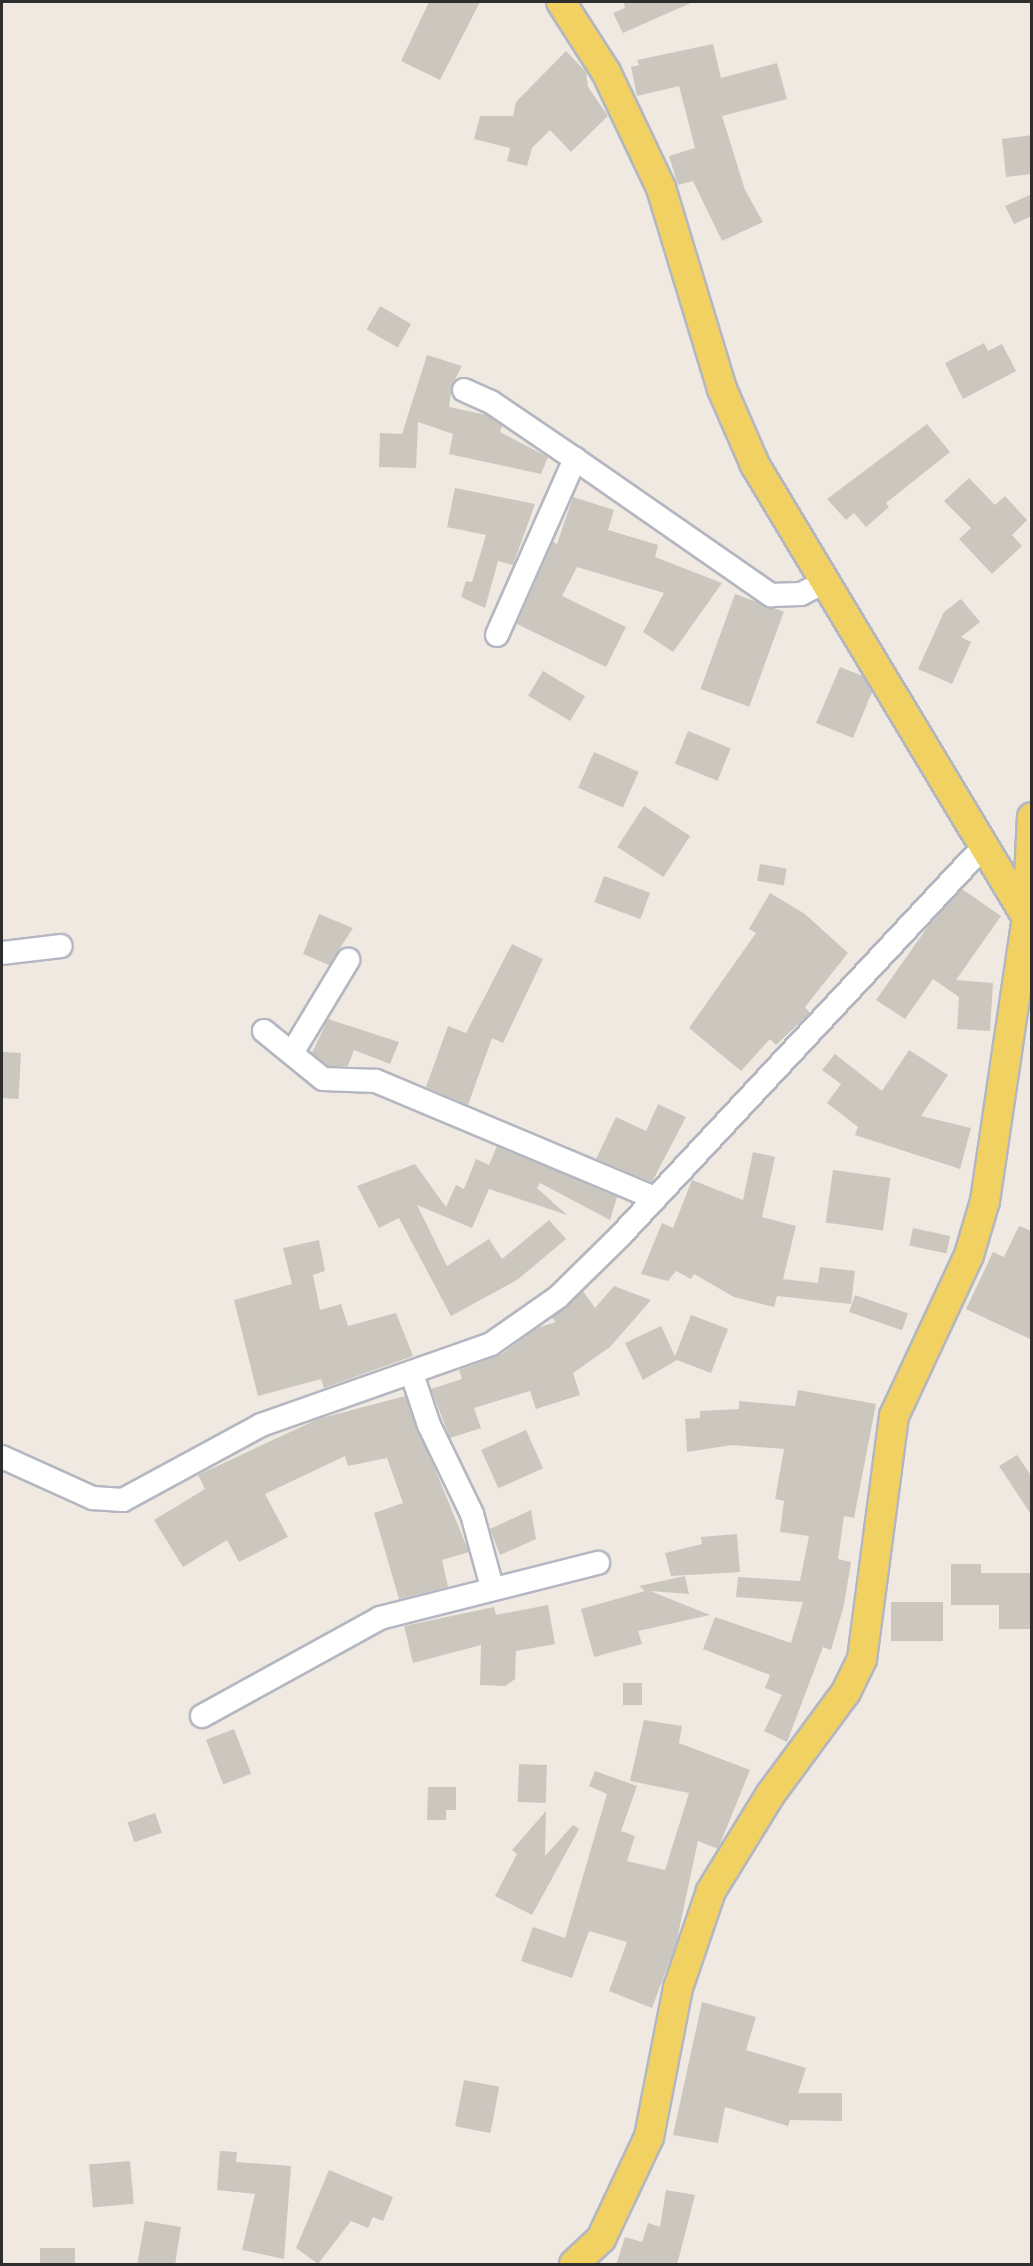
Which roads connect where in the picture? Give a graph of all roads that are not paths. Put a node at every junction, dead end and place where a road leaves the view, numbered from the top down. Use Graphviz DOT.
graph roads {
  1 [pos="561,2"];
  2 [pos="464,390"];
  3 [pos="574,459"];
  4 [pos="825,582"];
  5 [pos="497,635"];
  6 [pos="1032,817"];
  7 [pos="984,846"];
  8 [pos="1027,918"];
  9 [pos="61,946"];
  10 [pos="2,953"];
  11 [pos="348,960"];
  12 [pos="264,1031"];
  13 [pos="292,1053"];
  14 [pos="656,1198"];
  15 [pos="412,1374"];
  16 [pos="2,1457"];
  17 [pos="598,1563"];
  18 [pos="492,1587"];
  19 [pos="202,1716"];
  20 [pos="574,2265"];
  1 -- 4 [label="main road"];
  2 -- 3 [label="street"];
  3 -- 4 [label="street"];
  3 -- 5 [label="street"];
  4 -- 7 [label="main road"];
  6 -- 8 [label="main road"];
  7 -- 8 [label="main road"];
  7 -- 14 [label="street"];
  8 -- 20 [label="main road"];
  9 -- 10 [label="street"];
  11 -- 13 [label="street"];
  12 -- 13 [label="street"];
  13 -- 14 [label="street"];
  14 -- 15 [label="street"];
  15 -- 16 [label="street"];
  15 -- 18 [label="street"];
  17 -- 18 [label="street"];
  18 -- 19 [label="street"];
}
